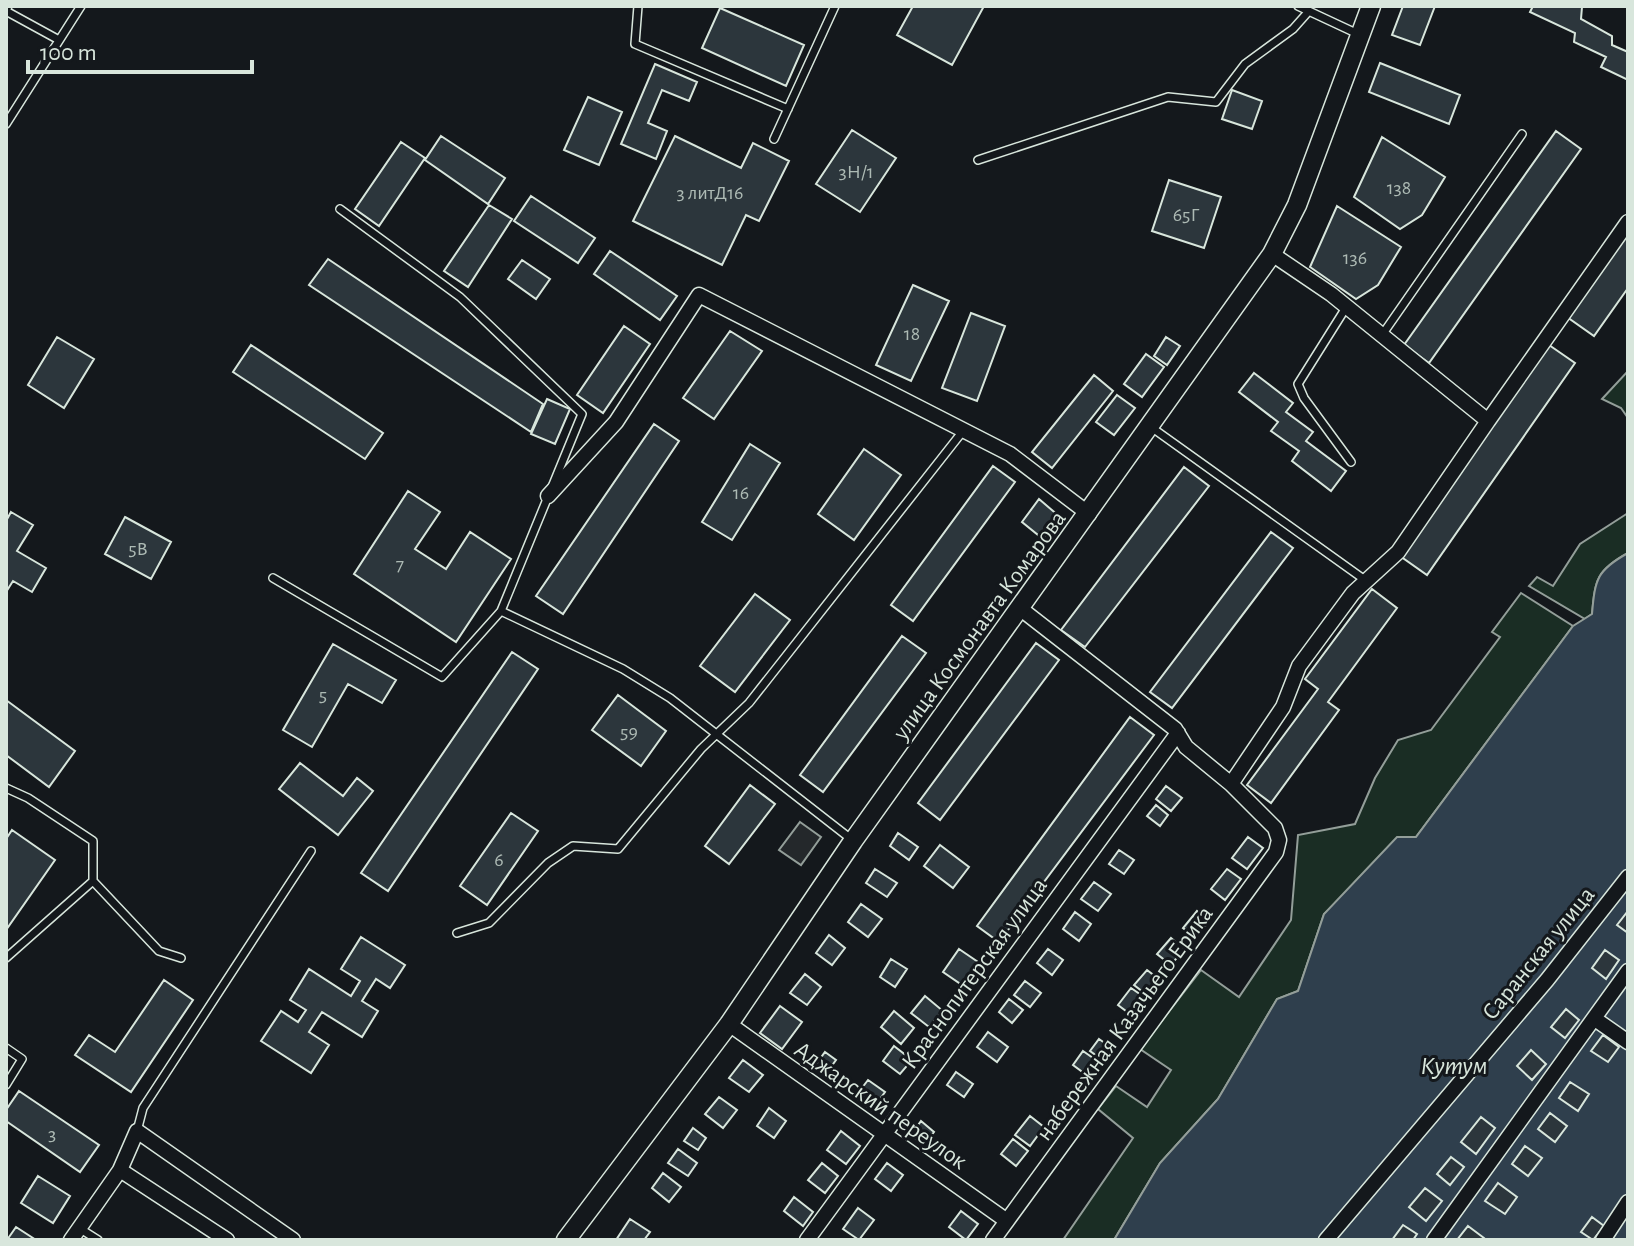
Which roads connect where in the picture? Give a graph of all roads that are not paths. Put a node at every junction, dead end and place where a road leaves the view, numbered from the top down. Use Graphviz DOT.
graph roads {
  1 [pos="8,6"];
  2 [pos="81,6"];
  3 [pos="638,6"];
  4 [pos="835,6"];
  5 [pos="1298,6"];
  6 [pos="1371,6"];
  7 [pos="1309,11"];
  8 [pos="1360,35"];
  9 [pos="59,40"];
  10 [pos="788,109"];
  11 [pos="6,124"];
  12 [pos="1522,134"];
  13 [pos="774,139"];
  14 [pos="978,160"];
  15 [pos="340,209"];
  16 [pos="1628,222"];
  17 [pos="1272,254"];
  18 [pos="1347,306"];
  19 [pos="1382,335"];
  20 [pos="1488,421"];
  21 [pos="1151,427"];
  22 [pos="963,431"];
  23 [pos="1351,462"];
  24 [pos="548,496"];
  25 [pos="1089,514"];
  26 [pos="273,578"];
  27 [pos="1365,580"];
  28 [pos="1021,609"];
  29 [pos="501,611"];
  30 [pos="1178,733"];
  31 [pos="716,735"];
  32 [pos="1231,784"];
  33 [pos="6,788"];
  34 [pos="853,841"];
  35 [pos="311,851"];
  36 [pos="1628,877"];
  37 [pos="93,881"];
  38 [pos="457,933"];
  39 [pos="6,958"];
  40 [pos="181,958"];
  41 [pos="1628,971"];
  42 [pos="1595,1019"];
  43 [pos="729,1024"];
  44 [pos="1628,1042"];
  45 [pos="6,1048"];
  46 [pos="6,1085"];
  47 [pos="137,1131"];
  48 [pos="883,1134"];
  49 [pos="120,1170"];
  50 [pos="1628,1202"];
  51 [pos="1007,1221"];
  52 [pos="75,1234"];
  53 [pos="98,1240"];
  54 [pos="227,1240"];
  55 [pos="293,1240"];
  56 [pos="566,1240"];
  57 [pos="807,1240"];
  58 [pos="993,1240"];
  59 [pos="1326,1240"];
  60 [pos="1434,1240"];
  61 [pos="1603,1240"];
  1 -- 9 [label="lane"];
  2 -- 9 [label="lane"];
  3 -- 10 [label="lane"];
  4 -- 10 [label="lane"];
  5 -- 7 [label="lane"];
  6 -- 8 [label="main road, улица Космонавта Комарова"];
  7 -- 8 [label="lane"];
  7 -- 14 [label="lane"];
  8 -- 17 [label="main road, улица Космонавта Комарова"];
  9 -- 11 [label="lane"];
  10 -- 13 [label="lane"];
  12 -- 19 [label="lane"];
  15 -- 24 [label="lane"];
  16 -- 20 [label="street"];
  17 -- 18 [label="street"];
  17 -- 21 [label="main road, улица Космонавта Комарова"];
  18 -- 19 [label="street"];
  18 -- 23 [label="lane"];
  19 -- 20 [label="street"];
  20 -- 27 [label="street"];
  21 -- 25 [label="main road, улица Космонавта Комарова"];
  21 -- 27 [label="lane"];
  22 -- 24 [label="street"];
  22 -- 25 [label="street"];
  22 -- 31 [label="lane"];
  24 -- 29 [label="lane"];
  25 -- 28 [label="main road, улица Космонавта Комарова"];
  26 -- 29 [label="lane"];
  27 -- 32 [label="street"];
  28 -- 30 [label="street"];
  28 -- 34 [label="main road, улица Космонавта Комарова"];
  29 -- 31 [label="lane"];
  30 -- 32 [label="street"];
  30 -- 48 [label="street, Краснопитерская улица"];
  31 -- 34 [label="lane"];
  31 -- 38 [label="lane"];
  32 -- 51 [label="street, набережная Казачьего Ерика"];
  33 -- 37 [label="lane"];
  34 -- 43 [label="main road, улица Космонавта Комарова"];
  35 -- 47 [label="lane"];
  36 -- 59 [label="street, Саранская улица"];
  37 -- 39 [label="lane"];
  37 -- 40 [label="lane"];
  41 -- 42 [label="street"];
  42 -- 44 [label="street"];
  42 -- 60 [label="street"];
  43 -- 48 [label="street, Аджарский переулок"];
  43 -- 56 [label="main road, улица Космонавта Комарова"];
  45 -- 46 [label="lane"];
  47 -- 49 [label="street"];
  47 -- 55 [label="street"];
  48 -- 51 [label="street, Аджарский переулок"];
  48 -- 57 [label="street, Краснопитерская улица"];
  49 -- 52 [label="street"];
  49 -- 54 [label="street"];
  50 -- 61 [label="street"];
  51 -- 58 [label="street, набережная Казачьего Ерика"];
  52 -- 53 [label="lane"];
}
